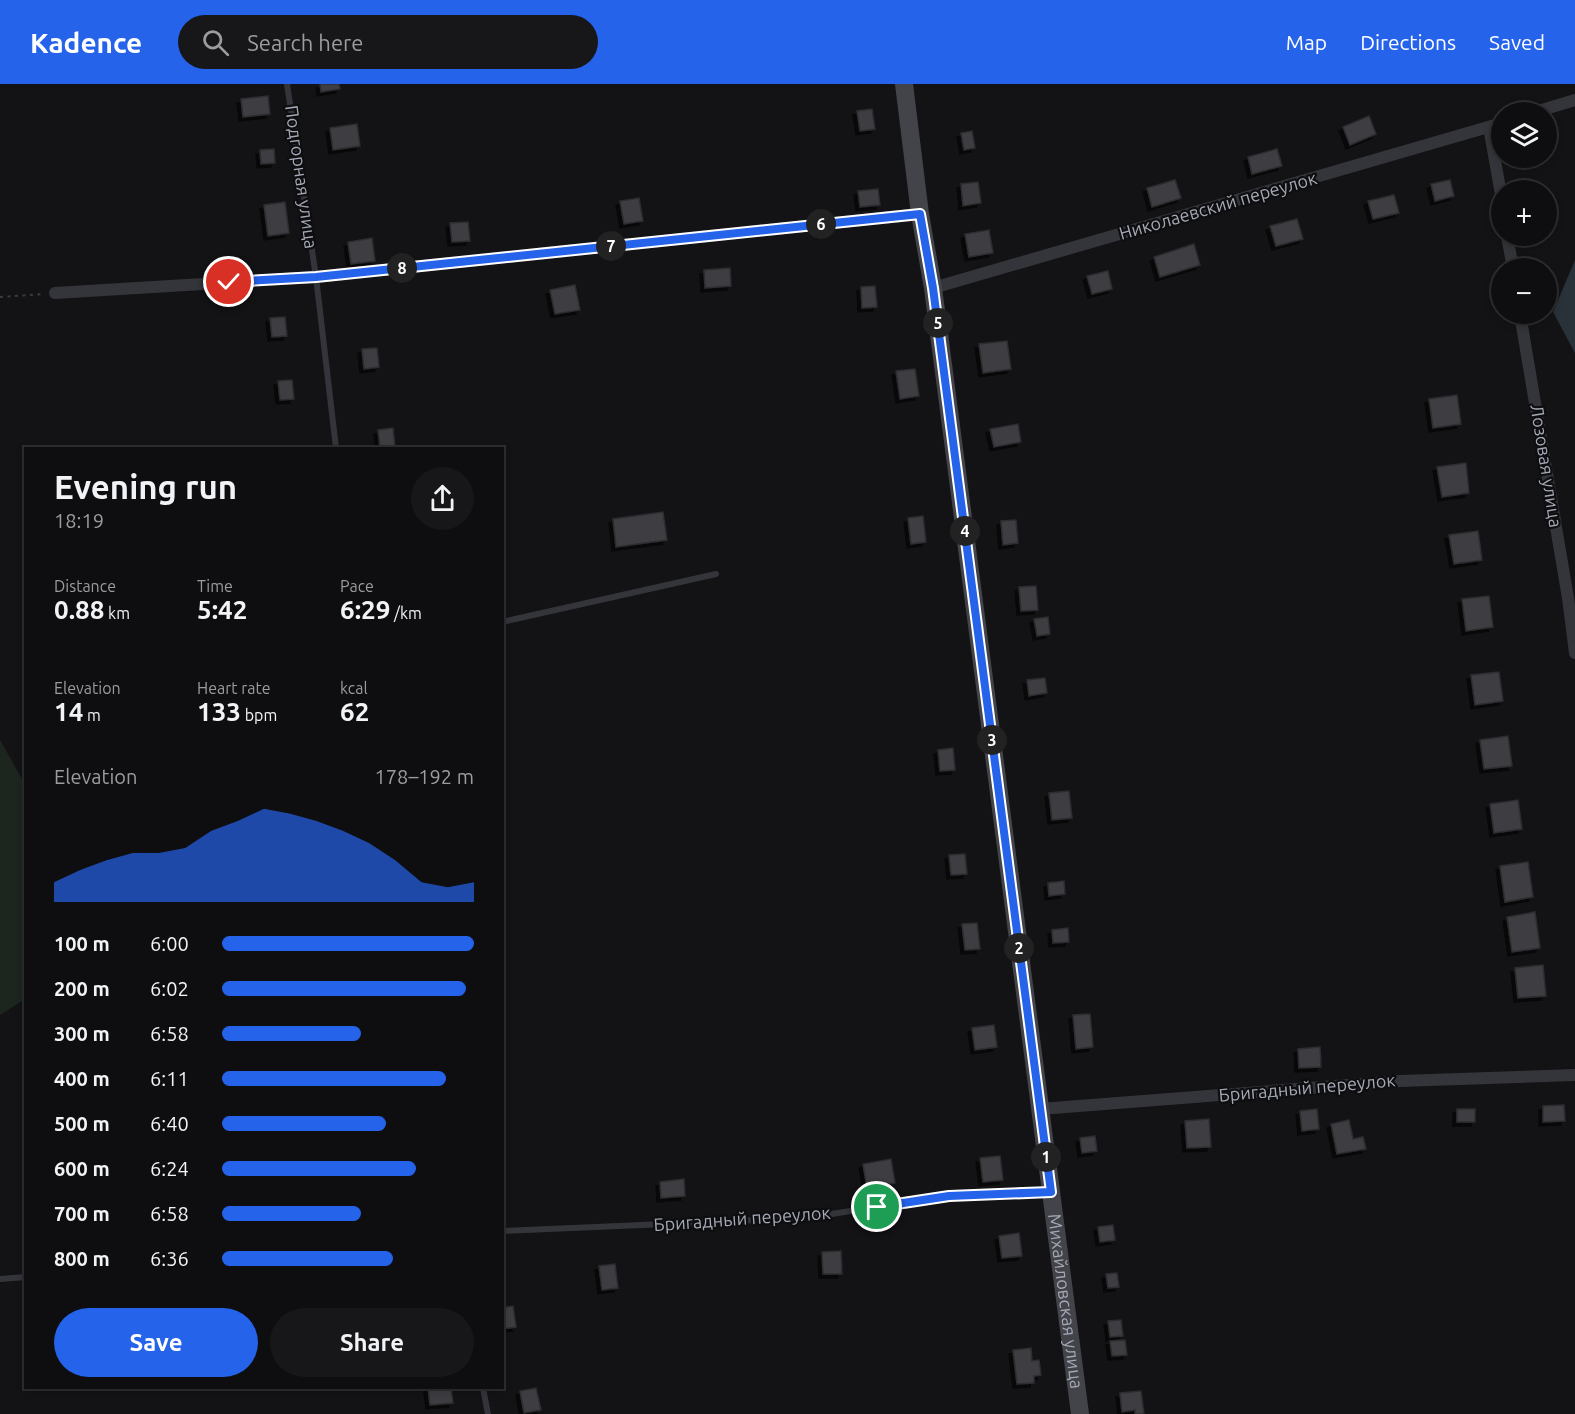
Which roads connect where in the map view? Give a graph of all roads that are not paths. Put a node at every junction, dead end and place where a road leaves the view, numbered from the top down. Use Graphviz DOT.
graph roads {
  1 [pos="287,84"];
  2 [pos="904,84"];
  3 [pos="1575,100"];
  4 [pos="1557,105"];
  5 [pos="1491,126"];
  6 [pos="920,214"];
  7 [pos="316,277"];
  8 [pos="933,288"];
  9 [pos="55,293"];
  10 [pos="1522,324"];
  11 [pos="336,447"];
  12 [pos="716,574"];
  13 [pos="504,622"];
  14 [pos="1575,653"];
  15 [pos="1575,1075"];
  16 [pos="1040,1109"];
  17 [pos="1051,1192"];
  18 [pos="504,1231"];
  19 [pos="24,1277"];
  20 [pos="0,1279"];
  21 [pos="483,1389"];
  22 [pos="488,1414"];
  23 [pos="1080,1414"];
  1 -- 7 [label="lane, Подгорная улица"];
  2 -- 6 [label="street, Михайловская улица"];
  3 -- 4 [label="street"];
  5 -- 8 [label="street, Николаевский переулок"];
  6 -- 7 [label="street"];
  6 -- 8 [label="street, Михайловская улица"];
  7 -- 9 [label="street"];
  7 -- 11 [label="lane, Подгорная улица"];
  8 -- 16 [label="street, Михайловская улица"];
  10 -- 14 [label="street, Лозовая улица"];
  12 -- 13 [label="lane"];
  15 -- 16 [label="street, Бригадный переулок"];
  16 -- 17 [label="street, Михайловская улица"];
  17 -- 18 [label="lane, Бригадный переулок"];
  17 -- 23 [label="street, Михайловская улица"];
  19 -- 20 [label="lane"];
  21 -- 22 [label="lane"];
}
